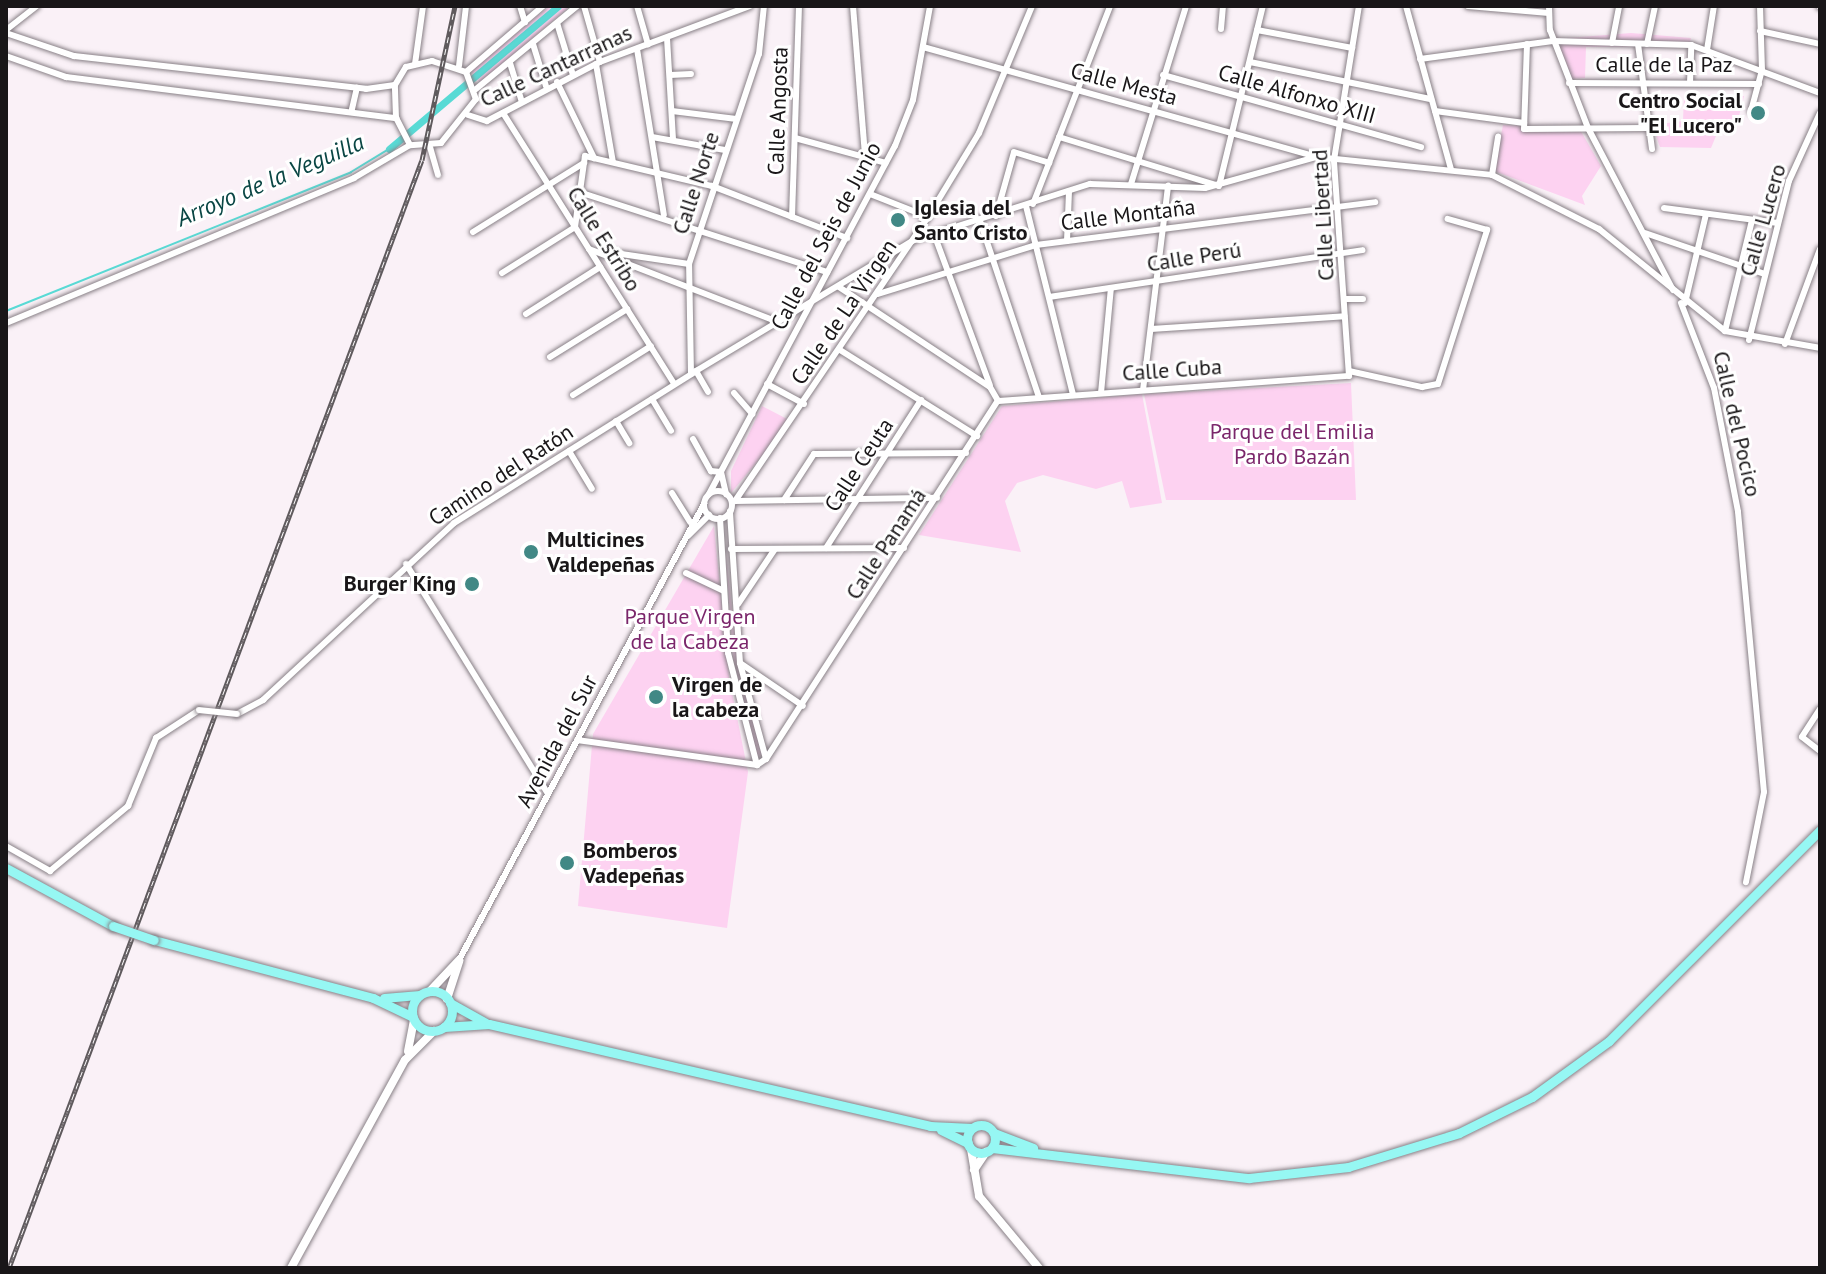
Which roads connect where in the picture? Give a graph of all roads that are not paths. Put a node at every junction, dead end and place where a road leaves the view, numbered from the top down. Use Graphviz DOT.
graph roads {
  1 [pos="37,6"];
  2 [pos="423,6"];
  3 [pos="466,6"];
  4 [pos="520,6"];
  5 [pos="543,6"];
  6 [pos="577,6"];
  7 [pos="584,6"];
  8 [pos="637,6"];
  9 [pos="724,6"];
  10 [pos="750,6"];
  11 [pos="764,6"];
  12 [pos="799,6"];
  13 [pos="853,6"];
  14 [pos="930,6"];
  15 [pos="1032,6"];
  16 [pos="1110,6"];
  17 [pos="1186,6"];
  18 [pos="1223,6"];
  19 [pos="1263,6"];
  20 [pos="1359,6"];
  21 [pos="1406,6"];
  22 [pos="1468,6"];
  23 [pos="1619,6"];
  24 [pos="1655,6"];
  25 [pos="1714,6"];
  26 [pos="1760,6"];
  27 [pos="1549,10"];
  28 [pos="725,16"];
  29 [pos="525,22"];
  30 [pos="557,23"];
  31 [pos="1221,29"];
  32 [pos="1257,30"];
  33 [pos="1760,31"];
  34 [pos="6,32"];
  35 [pos="667,38"];
  36 [pos="419,40"];
  37 [pos="1553,41"];
  38 [pos="1612,43"];
  39 [pos="533,44"];
  40 [pos="648,44"];
  41 [pos="1527,44"];
  42 [pos="1638,44"];
  43 [pos="1647,44"];
  44 [pos="1820,44"];
  45 [pos="1691,45"];
  46 [pos="923,47"];
  47 [pos="1352,48"];
  48 [pos="637,49"];
  49 [pos="1707,50"];
  50 [pos="6,56"];
  51 [pos="1420,59"];
  52 [pos="432,61"];
  53 [pos="1250,62"];
  54 [pos="510,63"];
  55 [pos="598,63"];
  56 [pos="415,64"];
  57 [pos="459,66"];
  58 [pos="1007,69"];
  59 [pos="1762,70"];
  60 [pos="466,72"];
  61 [pos="691,74"];
  62 [pos="573,75"];
  63 [pos="670,75"];
  64 [pos="1163,75"];
  65 [pos="557,82"];
  66 [pos="1347,82"];
  67 [pos="1639,82"];
  68 [pos="1569,83"];
  69 [pos="1690,83"];
  70 [pos="1759,84"];
  71 [pos="395,85"];
  72 [pos="546,86"];
  73 [pos="357,88"];
  74 [pos="476,89"];
  75 [pos="1075,90"];
  76 [pos="1820,93"];
  77 [pos="1242,97"];
  78 [pos="1431,99"];
  79 [pos="521,100"];
  80 [pos="352,109"];
  81 [pos="672,111"];
  82 [pos="1153,111"];
  83 [pos="1435,111"];
  84 [pos="1751,111"];
  85 [pos="503,113"];
  86 [pos="1820,113"];
  87 [pos="468,115"];
  88 [pos="396,118"];
  89 [pos="737,119"];
  90 [pos="1339,125"];
  91 [pos="1524,126"];
  92 [pos="1588,128"];
  93 [pos="1646,128"];
  94 [pos="1233,133"];
  95 [pos="1498,136"];
  96 [pos="652,137"];
  97 [pos="1059,137"];
  98 [pos="795,138"];
  99 [pos="673,140"];
  100 [pos="410,145"];
  101 [pos="430,147"];
  102 [pos="1652,149"];
  103 [pos="725,150"];
  104 [pos="865,156"];
  105 [pos="1316,157"];
  106 [pos="594,158"];
  107 [pos="1137,160"];
  108 [pos="1334,160"];
  109 [pos="613,162"];
  110 [pos="584,163"];
  111 [pos="886,163"];
  112 [pos="1049,163"];
  113 [pos="1412,163"];
  114 [pos="1451,169"];
  115 [pos="657,173"];
  116 [pos="438,175"];
  117 [pos="1492,175"];
  118 [pos="1131,184"];
  119 [pos="549,186"];
  120 [pos="712,186"];
  121 [pos="1168,186"];
  122 [pos="1219,186"];
  123 [pos="1069,191"];
  124 [pos="579,192"];
  125 [pos="870,194"];
  126 [pos="1375,202"];
  127 [pos="1030,205"];
  128 [pos="1341,205"];
  129 [pos="1664,208"];
  130 [pos="1706,214"];
  131 [pos="664,215"];
  132 [pos="996,216"];
  133 [pos="792,217"];
  134 [pos="928,217"];
  135 [pos="1448,219"];
  136 [pos="1752,220"];
  137 [pos="980,221"];
  138 [pos="1778,223"];
  139 [pos="575,227"];
  140 [pos="1161,229"];
  141 [pos="698,230"];
  142 [pos="473,232"];
  143 [pos="1645,233"];
  144 [pos="934,234"];
  145 [pos="847,238"];
  146 [pos="914,240"];
  147 [pos="1067,241"];
  148 [pos="1036,245"];
  149 [pos="589,249"];
  150 [pos="1820,249"];
  151 [pos="1362,250"];
  152 [pos="1698,250"];
  153 [pos="1343,253"];
  154 [pos="994,260"];
  155 [pos="689,264"];
  156 [pos="1742,265"];
  157 [pos="600,267"];
  158 [pos="827,272"];
  159 [pos="502,273"];
  160 [pos="949,273"];
  161 [pos="1765,274"];
  162 [pos="1155,282"];
  163 [pos="686,287"];
  164 [pos="839,287"];
  165 [pos="1111,288"];
  166 [pos="878,294"];
  167 [pos="1676,295"];
  168 [pos="1049,297"];
  169 [pos="1344,299"];
  170 [pos="1363,299"];
  171 [pos="811,300"];
  172 [pos="1685,303"];
  173 [pos="869,307"];
  174 [pos="627,309"];
  175 [pos="526,314"];
  176 [pos="1345,316"];
  177 [pos="777,321"];
  178 [pos="6,323"];
  179 [pos="1151,329"];
  180 [pos="1725,331"];
  181 [pos="1749,340"];
  182 [pos="1785,344"];
  183 [pos="651,346"];
  184 [pos="1820,348"];
  185 [pos="840,350"];
  186 [pos="550,357"];
  187 [pos="693,373"];
  188 [pos="1349,374"];
  189 [pos="674,384"];
  190 [pos="767,384"];
  191 [pos="990,387"];
  192 [pos="1143,390"];
  193 [pos="708,392"];
  194 [pos="734,393"];
  195 [pos="1101,393"];
  196 [pos="573,395"];
  197 [pos="1073,395"];
  198 [pos="1039,397"];
  199 [pos="652,399"];
  200 [pos="921,400"];
  201 [pos="998,401"];
  202 [pos="804,404"];
  203 [pos="752,414"];
  204 [pos="616,421"];
  205 [pos="671,431"];
  206 [pos="977,436"];
  207 [pos="693,439"];
  208 [pos="629,443"];
  209 [pos="569,451"];
  210 [pos="966,453"];
  211 [pos="888,454"];
  212 [pos="721,472"];
  213 [pos="592,489"];
  214 [pos="672,493"];
  215 [pos="709,494"];
  216 [pos="726,494"];
  217 [pos="937,498"];
  218 [pos="859,499"];
  219 [pos="784,500"];
  220 [pos="733,501"];
  221 [pos="704,504"];
  222 [pos="730,511"];
  223 [pos="709,515"];
  224 [pos="720,518"];
  225 [pos="690,522"];
  226 [pos="686,538"];
  227 [pos="826,548"];
  228 [pos="904,548"];
  229 [pos="735,549"];
  230 [pos="775,549"];
  231 [pos="724,550"];
  232 [pos="406,564"];
  233 [pos="686,573"];
  234 [pos="724,591"];
  235 [pos="738,604"];
  236 [pos="740,663"];
  237 [pos="803,706"];
  238 [pos="1820,709"];
  239 [pos="577,740"];
  240 [pos="1820,751"];
  241 [pos="766,759"];
  242 [pos="757,765"];
  243 [pos="548,794"];
  244 [pos="1820,830"];
  245 [pos="6,846"];
  246 [pos="6,868"];
  247 [pos="1746,882"];
  248 [pos="459,960"];
  249 [pos="424,993"];
  250 [pos="373,998"];
  251 [pos="449,1001"];
  252 [pos="413,1019"];
  253 [pos="489,1024"];
  254 [pos="439,1029"];
  255 [pos="405,1060"];
  256 [pos="930,1126"];
  257 [pos="972,1128"];
  258 [pos="994,1133"];
  259 [pos="970,1146"];
  260 [pos="989,1150"];
  261 [pos="1044,1152"];
  262 [pos="974,1170"];
  263 [pos="291,1268"];
  264 [pos="1039,1268"];
  1 -- 34 [label="street"];
  2 -- 36 [label="street"];
  3 -- 57 [label="street"];
  4 -- 29 [label="street"];
  5 -- 29 [label="street"];
  6 -- 30 [label="street"];
  7 -- 55 [label="street"];
  8 -- 40 [label="street"];
  9 -- 28 [label="street"];
  10 -- 28 [label="street, Calle Cantarranas"];
  11 -- 89 [label="street, Calle Norte"];
  12 -- 98 [label="street, Calle Angosta"];
  13 -- 104 [label="street"];
  14 -- 46 [label="street, Calle del Seis de Junio"];
  15 -- 58 [label="street, Calle de La Virgen"];
  16 -- 75 [label="street"];
  17 -- 64 [label="street"];
  18 -- 31 [label="street"];
  19 -- 32 [label="street"];
  20 -- 47 [label="street, Calle Libertad"];
  21 -- 51 [label="street"];
  22 -- 27 [label="street"];
  23 -- 38 [label="street"];
  24 -- 43 [label="street"];
  25 -- 49 [label="street"];
  26 -- 33 [label="street"];
  27 -- 37 [label="street, Calle del Pocico"];
  28 -- 35 [label="street, Calle Cantarranas"];
  29 -- 60 [label="street"];
  30 -- 39 [label="street"];
  30 -- 62 [label="street"];
  32 -- 47 [label="street"];
  32 -- 53 [label="street"];
  33 -- 44 [label="street"];
  33 -- 59 [label="street"];
  34 -- 73 [label="street"];
  35 -- 40 [label="street, Calle Cantarranas"];
  35 -- 63 [label="street"];
  36 -- 52 [label="street"];
  36 -- 56 [label="street"];
  37 -- 38 [label="street"];
  37 -- 41 [label="street"];
  37 -- 68 [label="street, Calle del Pocico"];
  38 -- 42 [label="street"];
  39 -- 54 [label="street"];
  39 -- 72 [label="street"];
  40 -- 48 [label="street, Calle Cantarranas"];
  41 -- 51 [label="street"];
  41 -- 91 [label="street"];
  42 -- 43 [label="street"];
  42 -- 67 [label="street"];
  43 -- 45 [label="street"];
  45 -- 49 [label="street"];
  45 -- 69 [label="street"];
  46 -- 58 [label="street, Calle Mesta"];
  46 -- 111 [label="street, Calle del Seis de Junio"];
  47 -- 66 [label="street, Calle Libertad"];
  48 -- 55 [label="street, Calle Cantarranas"];
  48 -- 96 [label="street"];
  49 -- 59 [label="street"];
  50 -- 80 [label="street"];
  51 -- 78 [label="street"];
  52 -- 56 [label="street"];
  52 -- 57 [label="street"];
  53 -- 66 [label="street"];
  53 -- 77 [label="street"];
  54 -- 74 [label="street"];
  54 -- 79 [label="street"];
  55 -- 62 [label="street, Calle Cantarranas"];
  55 -- 109 [label="street"];
  56 -- 71 [label="street"];
  57 -- 60 [label="street"];
  58 -- 75 [label="street, Calle Mesta"];
  58 -- 134 [label="street, Calle de La Virgen"];
  59 -- 70 [label="street"];
  59 -- 76 [label="street"];
  60 -- 74 [label="street"];
  61 -- 63 [label="street"];
  62 -- 65 [label="street, Calle Cantarranas"];
  63 -- 81 [label="street"];
  64 -- 77 [label="street, Calle Alfonxo XIII"];
  64 -- 82 [label="street"];
  65 -- 72 [label="street, Calle Cantarranas"];
  65 -- 106 [label="street"];
  66 -- 78 [label="street"];
  66 -- 90 [label="street, Calle Libertad"];
  67 -- 68 [label="street, Calle de la Paz"];
  67 -- 69 [label="street, Calle de la Paz"];
  67 -- 93 [label="street"];
  68 -- 92 [label="street, Calle del Pocico"];
  69 -- 70 [label="street, Calle de la Paz"];
  70 -- 84 [label="street"];
  71 -- 73 [label="street"];
  71 -- 88 [label="street"];
  72 -- 79 [label="street, Calle Cantarranas"];
  73 -- 80 [label="street"];
  74 -- 87 [label="street"];
  75 -- 82 [label="street, Calle Mesta"];
  75 -- 97 [label="street"];
  77 -- 90 [label="street, Calle Alfonxo XIII"];
  77 -- 94 [label="street"];
  78 -- 83 [label="street"];
  79 -- 85 [label="street, Calle Cantarranas"];
  80 -- 88 [label="street"];
  81 -- 89 [label="street"];
  81 -- 99 [label="street"];
  82 -- 94 [label="street, Calle Mesta"];
  82 -- 107 [label="street"];
  83 -- 91 [label="street"];
  83 -- 114 [label="street"];
  85 -- 87 [label="street, Calle Cantarranas"];
  85 -- 119 [label="street, Calle Estribo"];
  86 -- 138 [label="street, Calle Lucero"];
  87 -- 101 [label="street"];
  88 -- 100 [label="street"];
  89 -- 103 [label="street, Calle Norte"];
  90 -- 108 [label="street, Calle Libertad"];
  90 -- 113 [label="street, Calle Alfonxo XIII"];
  91 -- 92 [label="street"];
  92 -- 93 [label="street"];
  92 -- 143 [label="street, Calle del Pocico"];
  93 -- 102 [label="street"];
  94 -- 105 [label="street, Calle Mesta"];
  94 -- 122 [label="street"];
  95 -- 117 [label="street"];
  96 -- 99 [label="street"];
  96 -- 115 [label="street"];
  97 -- 107 [label="street"];
  97 -- 112 [label="street"];
  98 -- 104 [label="street"];
  98 -- 133 [label="street, Calle Angosta"];
  99 -- 103 [label="street"];
  100 -- 101 [label="street"];
  100 -- 178 [label="street"];
  101 -- 116 [label="street"];
  103 -- 120 [label="street, Calle Norte"];
  104 -- 111 [label="street"];
  105 -- 108 [label="street, Calle Mesta"];
  105 -- 122 [label="street"];
  106 -- 109 [label="street"];
  106 -- 110 [label="street"];
  107 -- 118 [label="street"];
  107 -- 122 [label="street"];
  108 -- 113 [label="street, Calle Mesta"];
  108 -- 128 [label="street, Calle Libertad"];
  109 -- 115 [label="street"];
  110 -- 119 [label="street"];
  110 -- 124 [label="street"];
  111 -- 125 [label="street, Calle del Seis de Junio"];
  112 -- 127 [label="street"];
  112 -- 132 [label="street"];
  113 -- 114 [label="street, Calle Mesta"];
  114 -- 117 [label="street, Calle Mesta"];
  115 -- 120 [label="street"];
  115 -- 131 [label="street"];
  117 -- 167 [label="street, Calle Mesta"];
  118 -- 121 [label="street"];
  118 -- 123 [label="street"];
  119 -- 139 [label="street, Calle Estribo"];
  119 -- 142 [label="street"];
  120 -- 133 [label="street"];
  120 -- 141 [label="street, Calle Norte"];
  121 -- 122 [label="street"];
  121 -- 140 [label="street"];
  123 -- 127 [label="street"];
  123 -- 147 [label="street"];
  124 -- 131 [label="street"];
  124 -- 139 [label="street"];
  125 -- 134 [label="street"];
  125 -- 145 [label="street, Calle del Seis de Junio"];
  126 -- 128 [label="street, Calle Montaña"];
  127 -- 132 [label="street"];
  127 -- 148 [label="street"];
  128 -- 140 [label="street, Calle Montaña"];
  128 -- 153 [label="street, Calle Libertad"];
  129 -- 130 [label="street"];
  130 -- 136 [label="street"];
  130 -- 152 [label="street"];
  131 -- 141 [label="street"];
  132 -- 137 [label="street"];
  133 -- 145 [label="street"];
  134 -- 146 [label="street, Calle de La Virgen"];
  135 -- 188 [label="street, Calle Cuba"];
  136 -- 138 [label="street"];
  136 -- 156 [label="street"];
  137 -- 144 [label="street"];
  137 -- 154 [label="street"];
  138 -- 161 [label="street, Calle Lucero"];
  139 -- 149 [label="street, Calle Estribo"];
  139 -- 159 [label="street"];
  140 -- 147 [label="street, Calle Montaña"];
  140 -- 162 [label="street"];
  141 -- 155 [label="street, Calle Norte"];
  141 -- 158 [label="street"];
  143 -- 152 [label="street"];
  143 -- 167 [label="street, Calle del Pocico"];
  144 -- 146 [label="street"];
  144 -- 160 [label="street"];
  145 -- 158 [label="street, Calle del Seis de Junio"];
  146 -- 164 [label="street, Camino del Ratón"];
  146 -- 166 [label="street, Calle de La Virgen"];
  147 -- 148 [label="street, Calle Montaña"];
  148 -- 154 [label="street, Calle Montaña"];
  148 -- 168 [label="street"];
  149 -- 155 [label="street"];
  149 -- 157 [label="street, Calle Estribo"];
  149 -- 163 [label="street"];
  150 -- 182 [label="street"];
  151 -- 153 [label="street, Calle Perú"];
  152 -- 156 [label="street"];
  152 -- 172 [label="street"];
  153 -- 162 [label="street, Calle Perú"];
  153 -- 169 [label="street, Calle Libertad"];
  154 -- 160 [label="street, Calle Montaña"];
  154 -- 198 [label="street"];
  155 -- 163 [label="street, Calle Norte"];
  156 -- 161 [label="street"];
  156 -- 180 [label="street"];
  157 -- 174 [label="street, Calle Estribo"];
  157 -- 175 [label="street"];
  158 -- 171 [label="street, Calle del Seis de Junio"];
  160 -- 166 [label="street, Calle Montaña"];
  160 -- 191 [label="street"];
  161 -- 181 [label="street, Calle Lucero"];
  162 -- 165 [label="street, Calle Perú"];
  162 -- 179 [label="street"];
  163 -- 177 [label="street"];
  163 -- 187 [label="street, Calle Norte"];
  164 -- 171 [label="street, Camino del Ratón"];
  164 -- 173 [label="street"];
  165 -- 168 [label="street, Calle Perú"];
  165 -- 195 [label="street"];
  166 -- 173 [label="street, Calle de La Virgen"];
  167 -- 172 [label="street, Calle Mesta"];
  167 -- 247 [label="street, Calle del Pocico"];
  168 -- 197 [label="street"];
  169 -- 170 [label="street"];
  169 -- 176 [label="street, Calle Libertad"];
  171 -- 177 [label="street, Camino del Ratón"];
  171 -- 190 [label="street, Calle del Seis de Junio"];
  172 -- 180 [label="street, Calle Mesta"];
  173 -- 185 [label="street, Calle de La Virgen"];
  173 -- 191 [label="street"];
  174 -- 183 [label="street, Calle Estribo"];
  174 -- 186 [label="street"];
  176 -- 179 [label="street"];
  176 -- 188 [label="street, Calle Libertad"];
  177 -- 187 [label="street, Camino del Ratón"];
  179 -- 192 [label="street"];
  180 -- 181 [label="street, Calle Mesta"];
  181 -- 182 [label="street, Calle Mesta"];
  182 -- 184 [label="street, Calle Mesta"];
  183 -- 189 [label="street, Calle Estribo"];
  183 -- 196 [label="street"];
  185 -- 200 [label="street"];
  185 -- 202 [label="street, Calle de La Virgen"];
  187 -- 189 [label="street, Camino del Ratón"];
  187 -- 193 [label="street"];
  188 -- 192 [label="street, Calle Cuba"];
  189 -- 199 [label="street, Camino del Ratón"];
  190 -- 202 [label="street"];
  190 -- 203 [label="street, Calle del Seis de Junio"];
  191 -- 201 [label="street"];
  192 -- 195 [label="street, Calle Cuba"];
  194 -- 203 [label="street"];
  195 -- 197 [label="street, Calle Cuba"];
  197 -- 198 [label="street, Calle Cuba"];
  198 -- 201 [label="street, Calle Cuba"];
  199 -- 204 [label="street, Camino del Ratón"];
  199 -- 205 [label="street"];
  200 -- 206 [label="street"];
  200 -- 211 [label="street, Calle Ceuta"];
  201 -- 206 [label="street, Calle Panamá"];
  202 -- 220 [label="street, Calle de La Virgen"];
  203 -- 212 [label="street, Calle del Seis de Junio"];
  204 -- 208 [label="street"];
  204 -- 209 [label="street, Camino del Ratón"];
  206 -- 210 [label="street, Calle Panamá"];
  207 -- 212 [label="street"];
  209 -- 213 [label="street"];
  209 -- 232 [label="street, Camino del Ratón"];
  210 -- 211 [label="street"];
  210 -- 217 [label="street, Calle Panamá"];
  211 -- 218 [label="street, Calle Ceuta"];
  211 -- 219 [label="street"];
  212 -- 215 [label="street, Calle del Seis de Junio"];
  212 -- 216 [label="street"];
  214 -- 225 [label="street"];
  215 -- 216 [label="street"];
  215 -- 221 [label="street"];
  216 -- 220 [label="street"];
  217 -- 218 [label="street"];
  217 -- 228 [label="street, Calle Panamá"];
  218 -- 219 [label="street"];
  218 -- 227 [label="street, Calle Ceuta"];
  219 -- 220 [label="street"];
  220 -- 222 [label="street"];
  221 -- 223 [label="street"];
  221 -- 225 [label="street, Avenida del Sur"];
  222 -- 224 [label="street"];
  222 -- 229 [label="street"];
  223 -- 224 [label="street"];
  223 -- 226 [label="street, Avenida del Sur"];
  224 -- 231 [label="street"];
  225 -- 226 [label="street, Avenida del Sur"];
  226 -- 239 [label="street, Avenida del Sur"];
  227 -- 228 [label="street"];
  227 -- 230 [label="street"];
  228 -- 237 [label="street, Calle Panamá"];
  229 -- 230 [label="street"];
  229 -- 231 [label="street"];
  229 -- 235 [label="street"];
  230 -- 235 [label="street"];
  231 -- 234 [label="street"];
  232 -- 243 [label="street"];
  232 -- 245 [label="street, Camino del Ratón, bridge"];
  233 -- 234 [label="street"];
  234 -- 242 [label="street"];
  235 -- 236 [label="street"];
  236 -- 237 [label="street"];
  236 -- 241 [label="street"];
  237 -- 241 [label="street, Calle Panamá"];
  238 -- 240 [label="street"];
  239 -- 242 [label="street"];
  239 -- 243 [label="street, Avenida del Sur"];
  241 -- 242 [label="street"];
  243 -- 248 [label="street, Avenida del Sur"];
  244 -- 261 [label="main road"];
  246 -- 250 [label="main road, bridge"];
  248 -- 249 [label="main road, Avenida del Sur"];
  248 -- 251 [label="main road, Avenida del Sur"];
  249 -- 250 [label="main road"];
  249 -- 251 [label="main road"];
  249 -- 252 [label="main road"];
  250 -- 252 [label="main road"];
  251 -- 253 [label="main road"];
  251 -- 254 [label="main road"];
  252 -- 254 [label="main road"];
  252 -- 255 [label="main road"];
  253 -- 254 [label="main road"];
  253 -- 256 [label="main road"];
  254 -- 255 [label="main road"];
  255 -- 263 [label="main road"];
  256 -- 257 [label="main road"];
  256 -- 259 [label="main road"];
  257 -- 258 [label="main road"];
  257 -- 259 [label="main road"];
  258 -- 260 [label="main road"];
  258 -- 261 [label="main road"];
  259 -- 260 [label="main road"];
  259 -- 262 [label="main road"];
  260 -- 261 [label="main road"];
  260 -- 262 [label="main road"];
  262 -- 264 [label="main road"];
}
